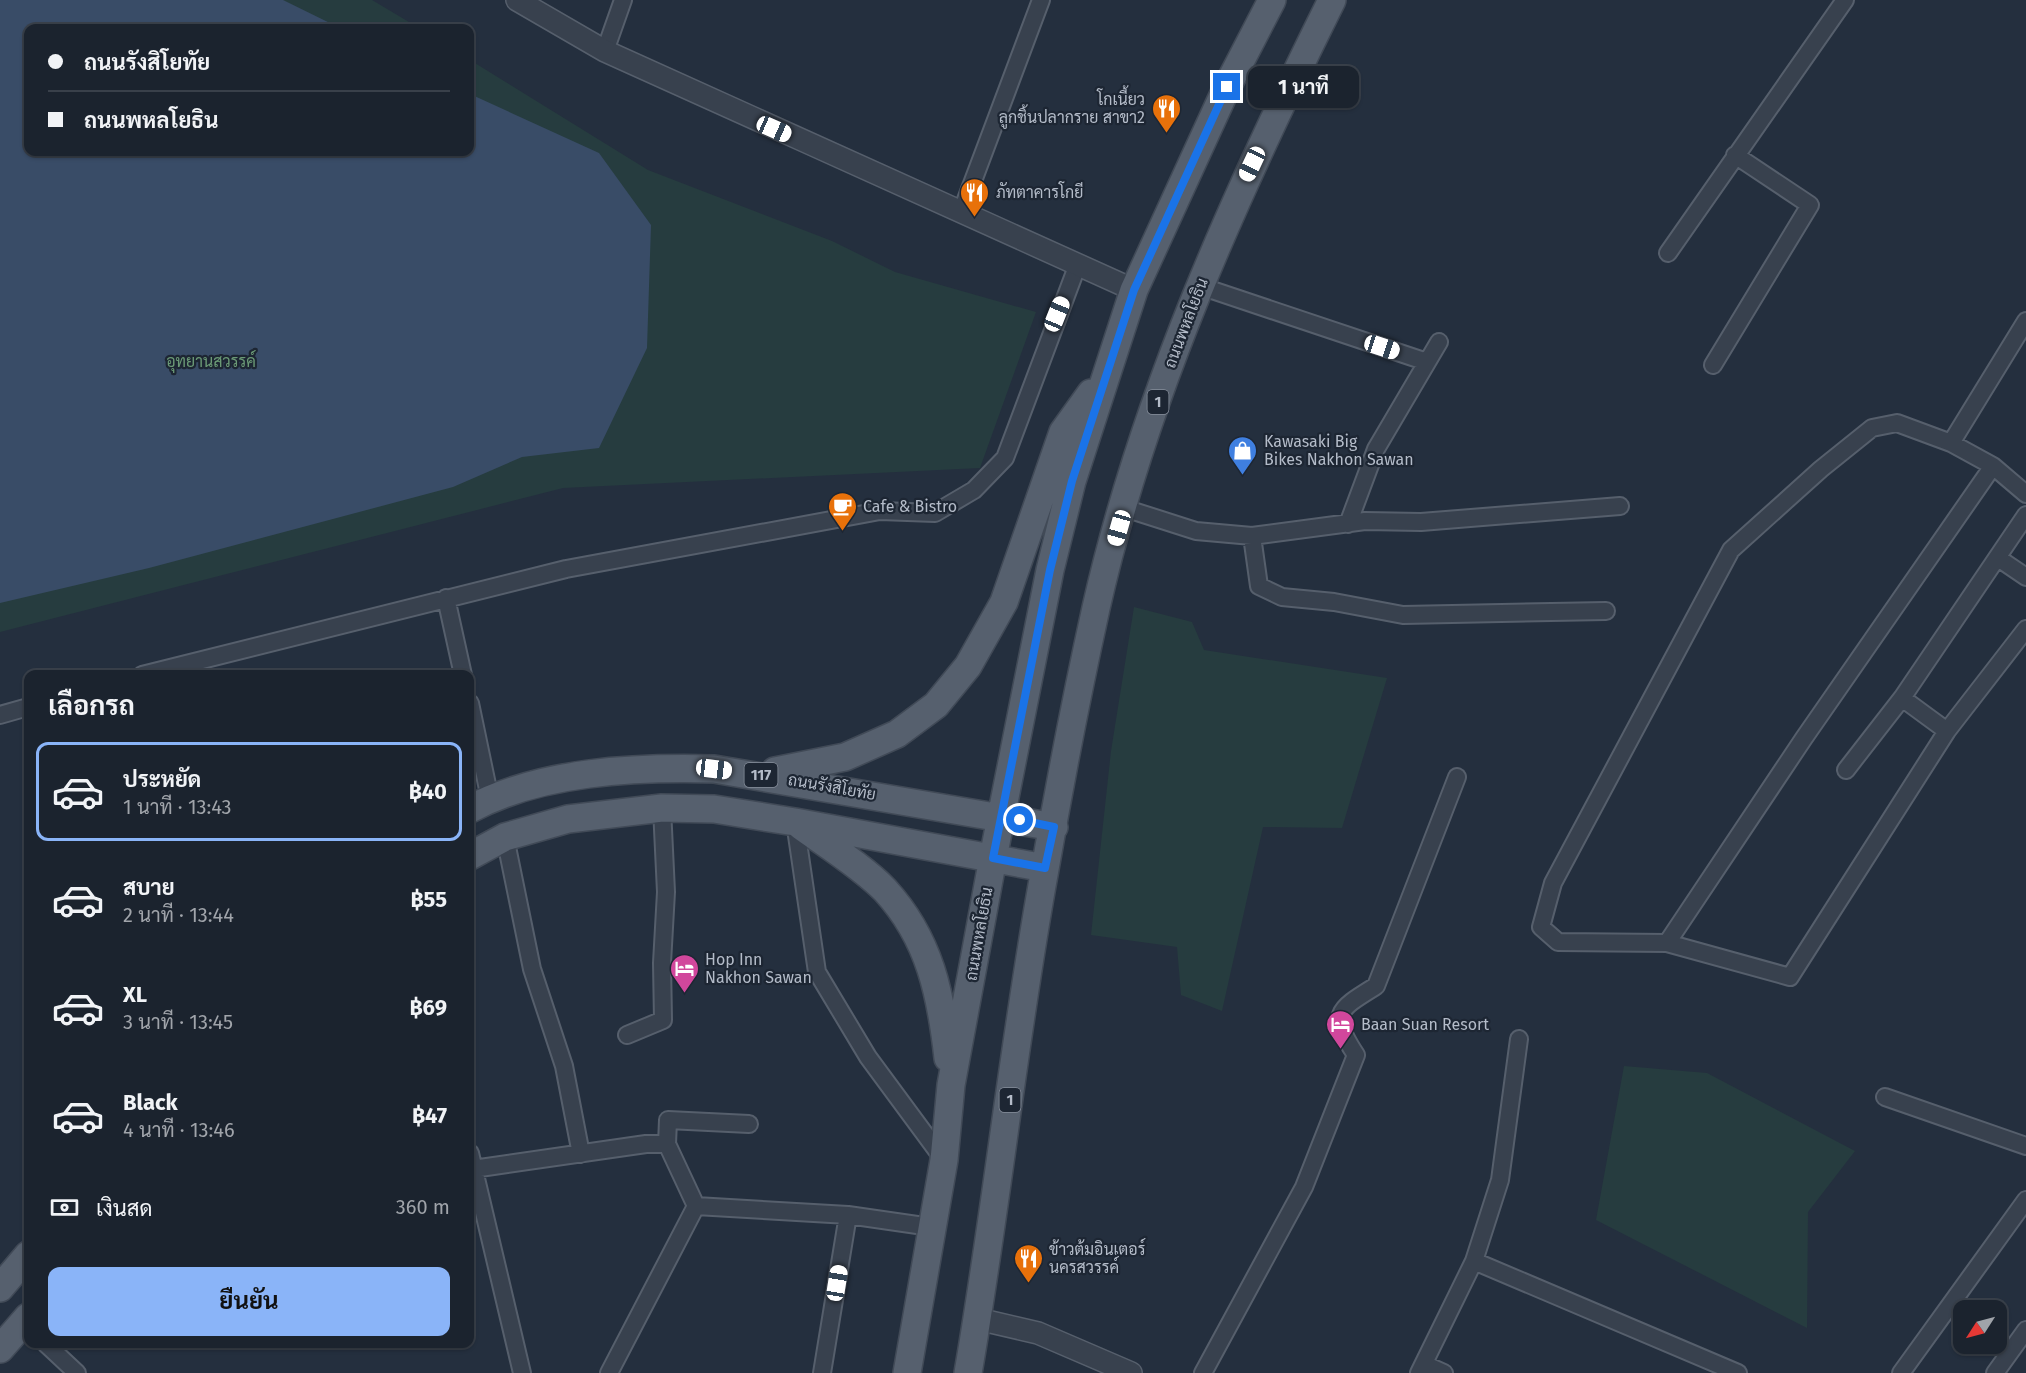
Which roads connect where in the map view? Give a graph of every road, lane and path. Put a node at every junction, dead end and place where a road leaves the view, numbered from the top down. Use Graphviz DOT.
graph roads {
  1 [pos="517,0"];
  2 [pos="623,0"];
  3 [pos="1041,0"];
  4 [pos="1332,0"];
  5 [pos="1845,0"];
  6 [pos="1263,3"];
  7 [pos="605,51"];
  8 [pos="1735,155"];
  9 [pos="961,213"];
  10 [pos="1668,253"];
  11 [pos="1078,264"];
  12 [pos="1200,286"];
  13 [pos="1134,290"];
  14 [pos="2026,321"];
  15 [pos="1439,342"];
  16 [pos="1427,362"];
  17 [pos="1713,365"];
  18 [pos="1104,375"];
  19 [pos="1951,443"];
  20 [pos="1993,466"];
  21 [pos="2026,494"];
  22 [pos="1620,507"];
  23 [pos="1124,508"];
  24 [pos="2026,515"];
  25 [pos="1348,524"];
  26 [pos="1252,536"];
  27 [pos="1998,558"];
  28 [pos="2026,577"];
  29 [pos="446,598"];
  30 [pos="1606,611"];
  31 [pos="2026,629"];
  32 [pos="162,670"];
  33 [pos="462,670"];
  34 [pos="1902,698"];
  35 [pos="24,708"];
  36 [pos="0,715"];
  37 [pos="1947,731"];
  38 [pos="474,743"];
  39 [pos="1845,770"];
  40 [pos="759,774"];
  41 [pos="1457,777"];
  42 [pos="480,804"];
  43 [pos="662,808"];
  44 [pos="1002,817"];
  45 [pos="795,822"];
  46 [pos="1054,827"];
  47 [pos="505,837"];
  48 [pos="474,854"];
  49 [pos="993,858"];
  50 [pos="1045,868"];
  51 [pos="1667,943"];
  52 [pos="627,1035"];
  53 [pos="1519,1039"];
  54 [pos="951,1085"];
  55 [pos="1885,1097"];
  56 [pos="749,1124"];
  57 [pos="668,1144"];
  58 [pos="2026,1146"];
  59 [pos="581,1154"];
  60 [pos="944,1160"];
  61 [pos="474,1161"];
  62 [pos="474,1173"];
  63 [pos="2026,1200"];
  64 [pos="696,1206"];
  65 [pos="848,1215"];
  66 [pos="931,1227"];
  67 [pos="24,1260"];
  68 [pos="1474,1261"];
  69 [pos="0,1288"];
  70 [pos="978,1319"];
  71 [pos="24,1326"];
  72 [pos="2026,1330"];
  73 [pos="50,1348"];
  74 [pos="0,1349"];
  75 [pos="1421,1368"];
  76 [pos="77,1373"];
  77 [pos="522,1373"];
  78 [pos="609,1373"];
  79 [pos="822,1373"];
  80 [pos="907,1373"];
  81 [pos="968,1373"];
  82 [pos="1131,1373"];
  83 [pos="1203,1373"];
  84 [pos="1444,1373"];
  85 [pos="1738,1373"];
  86 [pos="1900,1373"];
  87 [pos="1995,1373"];
  1 -- 7 [label="street"];
  2 -- 7 [label="street"];
  3 -- 9 [label="street"];
  4 -- 12 [label="main road, ถนนพหลโยธิน / 1"];
  5 -- 8 [label="street"];
  6 -- 13 [label="main road, ถนนพหลโยธิน"];
  7 -- 9 [label="street"];
  8 -- 10 [label="street"];
  8 -- 17 [label="street"];
  9 -- 11 [label="street"];
  11 -- 13 [label="street"];
  11 -- 29 [label="street"];
  12 -- 16 [label="street"];
  12 -- 23 [label="main road, ถนนพหลโยธิน / 1"];
  13 -- 18 [label="main road, ถนนพหลโยธิน"];
  14 -- 19 [label="street"];
  15 -- 16 [label="street"];
  16 -- 25 [label="street"];
  18 -- 40 [label="main road"];
  18 -- 44 [label="main road, ถนนพหลโยธิน"];
  19 -- 20 [label="street"];
  19 -- 51 [label="street"];
  20 -- 21 [label="street"];
  20 -- 51 [label="street"];
  22 -- 25 [label="street"];
  23 -- 26 [label="street"];
  23 -- 46 [label="main road, ถนนพหลโยธิน / 1"];
  24 -- 27 [label="street"];
  25 -- 26 [label="street"];
  26 -- 30 [label="street"];
  27 -- 28 [label="street"];
  27 -- 34 [label="street"];
  29 -- 32 [label="street"];
  29 -- 33 [label="street"];
  31 -- 37 [label="street"];
  34 -- 37 [label="street"];
  34 -- 39 [label="street"];
  35 -- 36 [label="street"];
  37 -- 51 [label="street"];
  38 -- 42 [label="street"];
  40 -- 42 [label="main road, ถนนรังสิโยทัย / 117"];
  40 -- 44 [label="main road, ถนนรังสิโยทัย / 117"];
  41 -- 83 [label="street"];
  43 -- 45 [label="main road"];
  43 -- 47 [label="main road"];
  43 -- 52 [label="street"];
  44 -- 46 [label="main road, ถนนรังสิโยทัย / 117"];
  44 -- 49 [label="main road, ถนนพหลโยธิน"];
  45 -- 49 [label="main road"];
  45 -- 54 [label="main road"];
  45 -- 60 [label="street"];
  46 -- 50 [label="main road, ถนนพหลโยธิน / 1"];
  47 -- 48 [label="main road"];
  47 -- 59 [label="street"];
  49 -- 50 [label="main road"];
  49 -- 54 [label="main road, ถนนพหลโยธิน"];
  50 -- 70 [label="main road, ถนนพหลโยธิน / 1"];
  53 -- 68 [label="street"];
  54 -- 60 [label="main road, ถนนพหลโยธิน"];
  55 -- 58 [label="street"];
  56 -- 57 [label="street"];
  57 -- 59 [label="street"];
  57 -- 64 [label="street"];
  59 -- 61 [label="street"];
  60 -- 66 [label="main road, ถนนพหลโยธิน"];
  62 -- 77 [label="street"];
  63 -- 86 [label="street"];
  64 -- 65 [label="street"];
  64 -- 78 [label="street"];
  65 -- 66 [label="street"];
  65 -- 79 [label="street"];
  66 -- 80 [label="main road, ถนนพหลโยธิน"];
  67 -- 69 [label="main road"];
  68 -- 75 [label="street"];
  68 -- 85 [label="street"];
  70 -- 81 [label="main road, ถนนพหลโยธิน / 1"];
  70 -- 82 [label="street"];
  71 -- 74 [label="main road"];
  72 -- 87 [label="street"];
  73 -- 76 [label="street"];
  75 -- 84 [label="street"];
}
